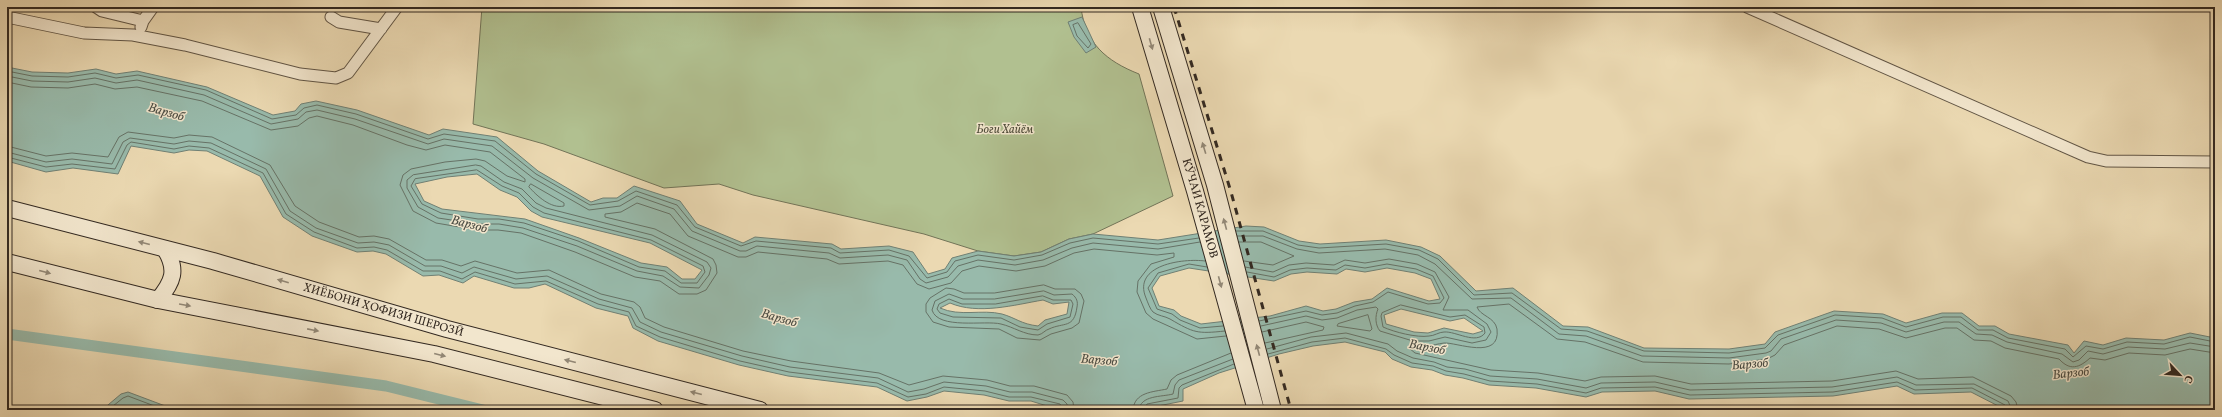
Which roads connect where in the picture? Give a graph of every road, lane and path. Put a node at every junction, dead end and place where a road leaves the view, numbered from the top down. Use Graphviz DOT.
graph roads {
  1 [pos="96,7"];
  2 [pos="153,7"];
  3 [pos="397,7"];
  4 [pos="1140,7"];
  5 [pos="1160,7"];
  6 [pos="1747,7"];
  7 [pos="7,17"];
  8 [pos="331,17"];
  9 [pos="143,21"];
  10 [pos="381,28"];
  11 [pos="139,36"];
  12 [pos="2215,162"];
  13 [pos="7,208"];
  14 [pos="166,249"];
  15 [pos="7,262"];
  16 [pos="158,300"];
  17 [pos="655,410"];
  18 [pos="760,410"];
  19 [pos="1256,410"];
  20 [pos="1273,410"];
  1 -- 9 [label="street"];
  2 -- 9 [label="street"];
  3 -- 10 [label="street"];
  4 -- 19 [label="main road, КӮЧАИ КАРАМОВ, one-way"];
  20 -- 5 [label="main road, КӮЧАИ КАРАМОВ, one-way"];
  6 -- 12 [label="street"];
  7 -- 11 [label="street"];
  8 -- 10 [label="street"];
  9 -- 11 [label="street"];
  10 -- 11 [label="street"];
  14 -- 13 [label="main road, ХИЁБОНИ ҲОФИЗИ ШЕРОЗӢ, one-way"];
  14 -- 16 [label="main road"];
  18 -- 14 [label="main road, ХИЁБОНИ ҲОФИЗИ ШЕРОЗӢ, one-way"];
  15 -- 16 [label="main road, one-way"];
  16 -- 17 [label="main road, one-way"];
}
